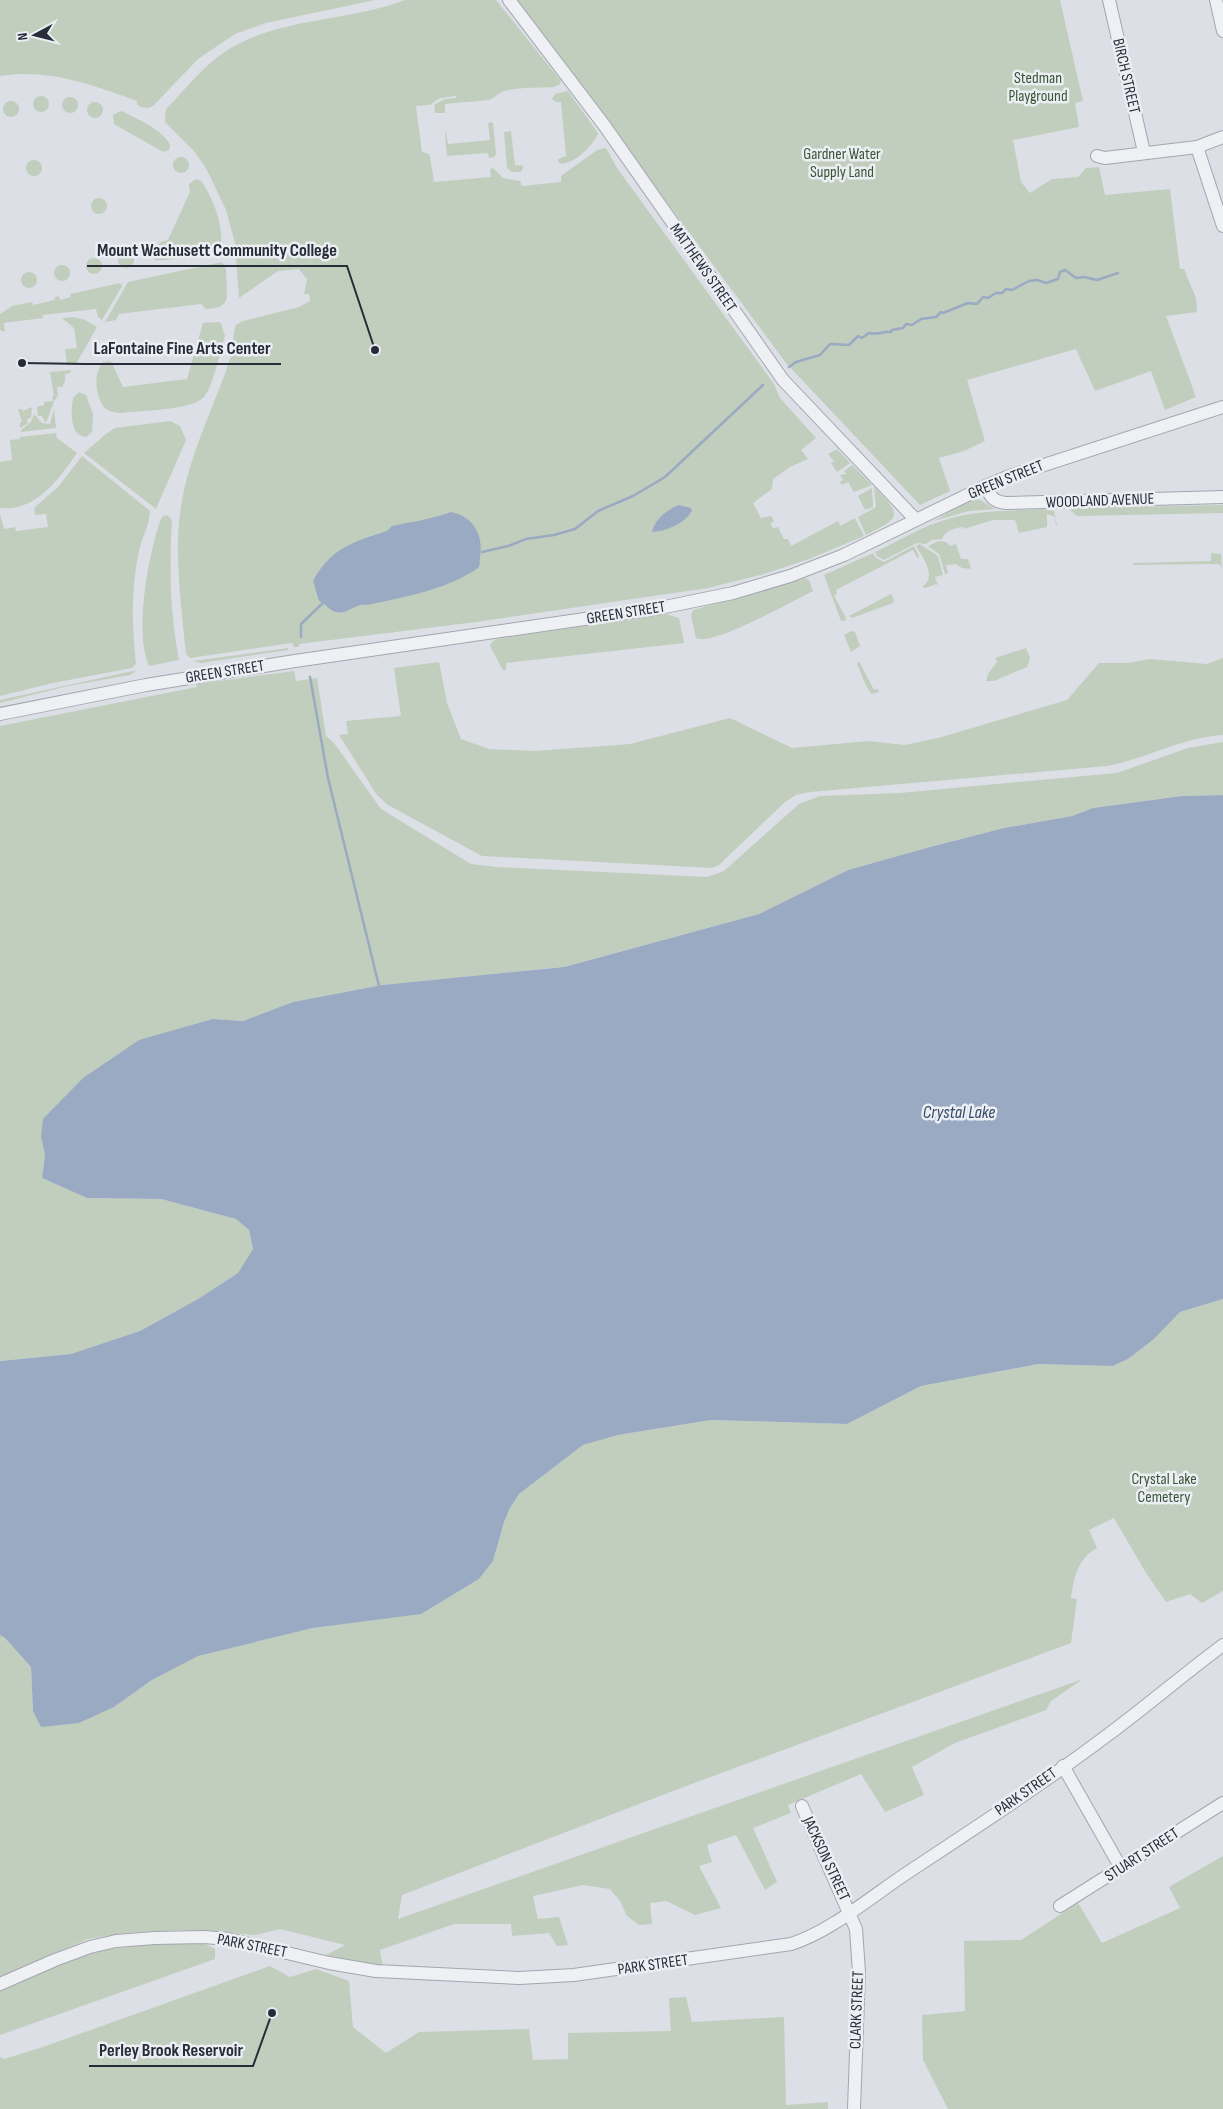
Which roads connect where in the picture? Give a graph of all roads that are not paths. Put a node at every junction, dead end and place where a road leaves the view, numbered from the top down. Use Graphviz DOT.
graph roads {
  1 [pos="509,0"];
  2 [pos="1109,0"];
  3 [pos="1216,0"];
  4 [pos="1223,31"];
  5 [pos="1223,137"];
  6 [pos="1197,147"];
  7 [pos="1144,152"];
  8 [pos="1096,156"];
  9 [pos="1223,226"];
  10 [pos="1223,407"];
  11 [pos="986,486"];
  12 [pos="1223,497"];
  13 [pos="916,520"];
  14 [pos="0,714"];
  15 [pos="1223,1645"];
  16 [pos="1063,1766"];
  17 [pos="1223,1803"];
  18 [pos="802,1806"];
  19 [pos="1121,1868"];
  20 [pos="1060,1906"];
  21 [pos="850,1912"];
  22 [pos="0,1984"];
  23 [pos="854,2109"];
  1 -- 13 [label="street, MATTHEWS STREET"];
  2 -- 7 [label="street, BIRCH STREET"];
  3 -- 4 [label="street"];
  5 -- 6 [label="street"];
  6 -- 7 [label="street"];
  6 -- 9 [label="street"];
  7 -- 8 [label="street"];
  10 -- 11 [label="street, GREEN STREET"];
  11 -- 12 [label="street, WOODLAND AVENUE"];
  11 -- 13 [label="street, GREEN STREET"];
  13 -- 14 [label="street, GREEN STREET"];
  15 -- 16 [label="street, PARK STREET"];
  16 -- 19 [label="street"];
  16 -- 21 [label="street, PARK STREET"];
  17 -- 19 [label="street, STUART STREET"];
  18 -- 21 [label="street, JACKSON STREET"];
  19 -- 20 [label="street, STUART STREET"];
  21 -- 22 [label="street, PARK STREET"];
  21 -- 23 [label="street, CLARK STREET"];
}
